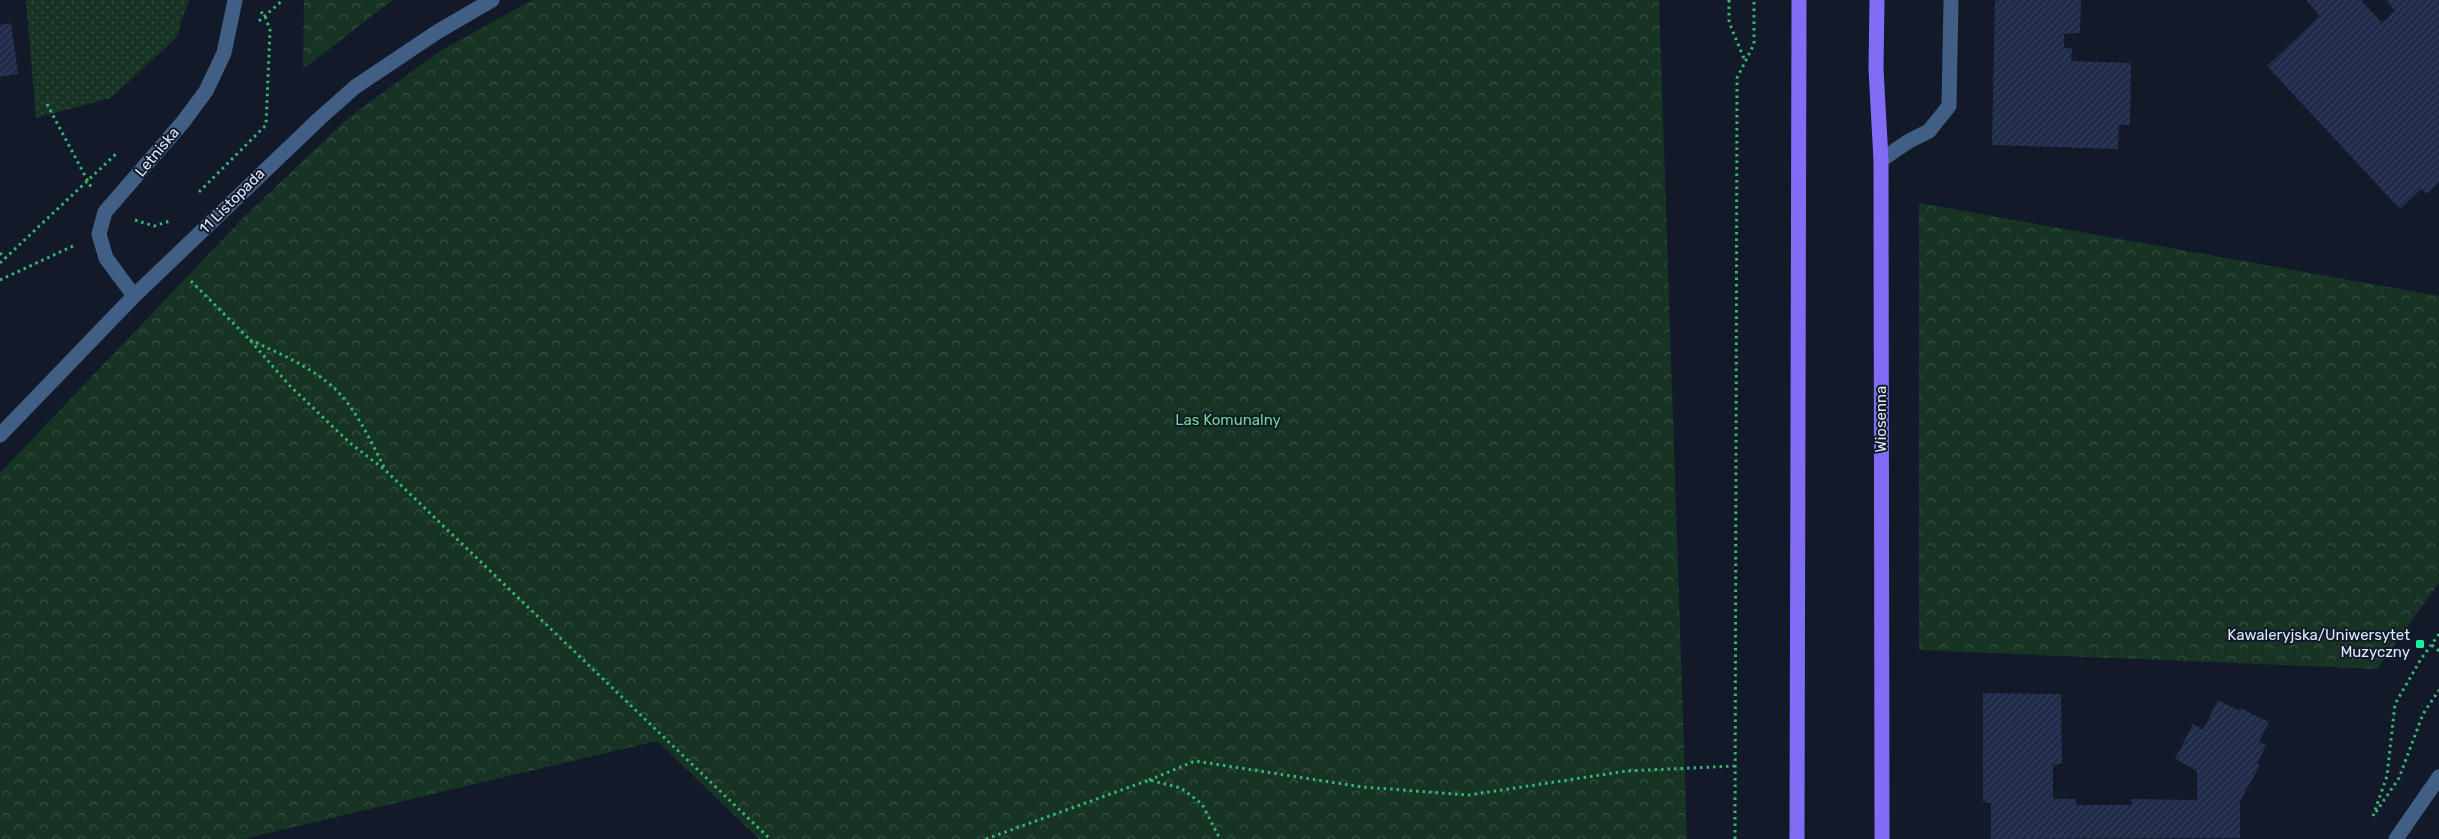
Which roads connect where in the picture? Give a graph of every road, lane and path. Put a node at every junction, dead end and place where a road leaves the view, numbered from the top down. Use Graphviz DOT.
graph roads {
  1 [pos="235,0"];
  2 [pos="492,0"];
  3 [pos="1730,0"];
  4 [pos="1754,0"];
  5 [pos="1799,0"];
  6 [pos="1877,0"];
  7 [pos="1951,0"];
  8 [pos="265,16"];
  9 [pos="1745,62"];
  10 [pos="47,104"];
  11 [pos="1881,160"];
  12 [pos="197,194"];
  13 [pos="108,208"];
  14 [pos="176,214"];
  15 [pos="99,234"];
  16 [pos="0,253"];
  17 [pos="5,258"];
  18 [pos="0,280"];
  19 [pos="190,280"];
  20 [pos="134,296"];
  21 [pos="249,339"];
  22 [pos="0,435"];
  23 [pos="385,470"];
  24 [pos="2439,634"];
  25 [pos="2431,645"];
  26 [pos="2439,650"];
  27 [pos="2439,690"];
  28 [pos="1734,766"];
  29 [pos="2439,777"];
  30 [pos="1149,780"];
  31 [pos="770,839"];
  32 [pos="986,839"];
  33 [pos="1220,839"];
  34 [pos="1735,839"];
  35 [pos="1797,839"];
  36 [pos="1882,839"];
  37 [pos="2396,839"];
  1 -- 13 [label="street, Letniska"];
  2 -- 20 [label="street, 11 Listopada"];
  3 -- 9 [label="path"];
  4 -- 9 [label="path"];
  5 -- 35 [label="main road"];
  6 -- 11 [label="main road, Wiosenna"];
  7 -- 11 [label="street"];
  8 -- 12 [label="path"];
  9 -- 28 [label="path"];
  10 -- 13 [label="path"];
  11 -- 36 [label="main road, Wiosenna"];
  13 -- 14 [label="path"];
  13 -- 15 [label="street, Letniska"];
  15 -- 18 [label="path"];
  15 -- 20 [label="street"];
  16 -- 17 [label="path"];
  19 -- 21 [label="path"];
  20 -- 22 [label="street, 11 Listopada"];
  21 -- 23 [label="path"];
  21 -- 23 [label="path"];
  23 -- 31 [label="path"];
  24 -- 25 [label="path"];
  25 -- 26 [label="path"];
  25 -- 27 [label="path"];
  28 -- 30 [label="path"];
  28 -- 34 [label="path"];
  29 -- 37 [label="street"];
  30 -- 32 [label="path"];
  30 -- 33 [label="path"];
}
